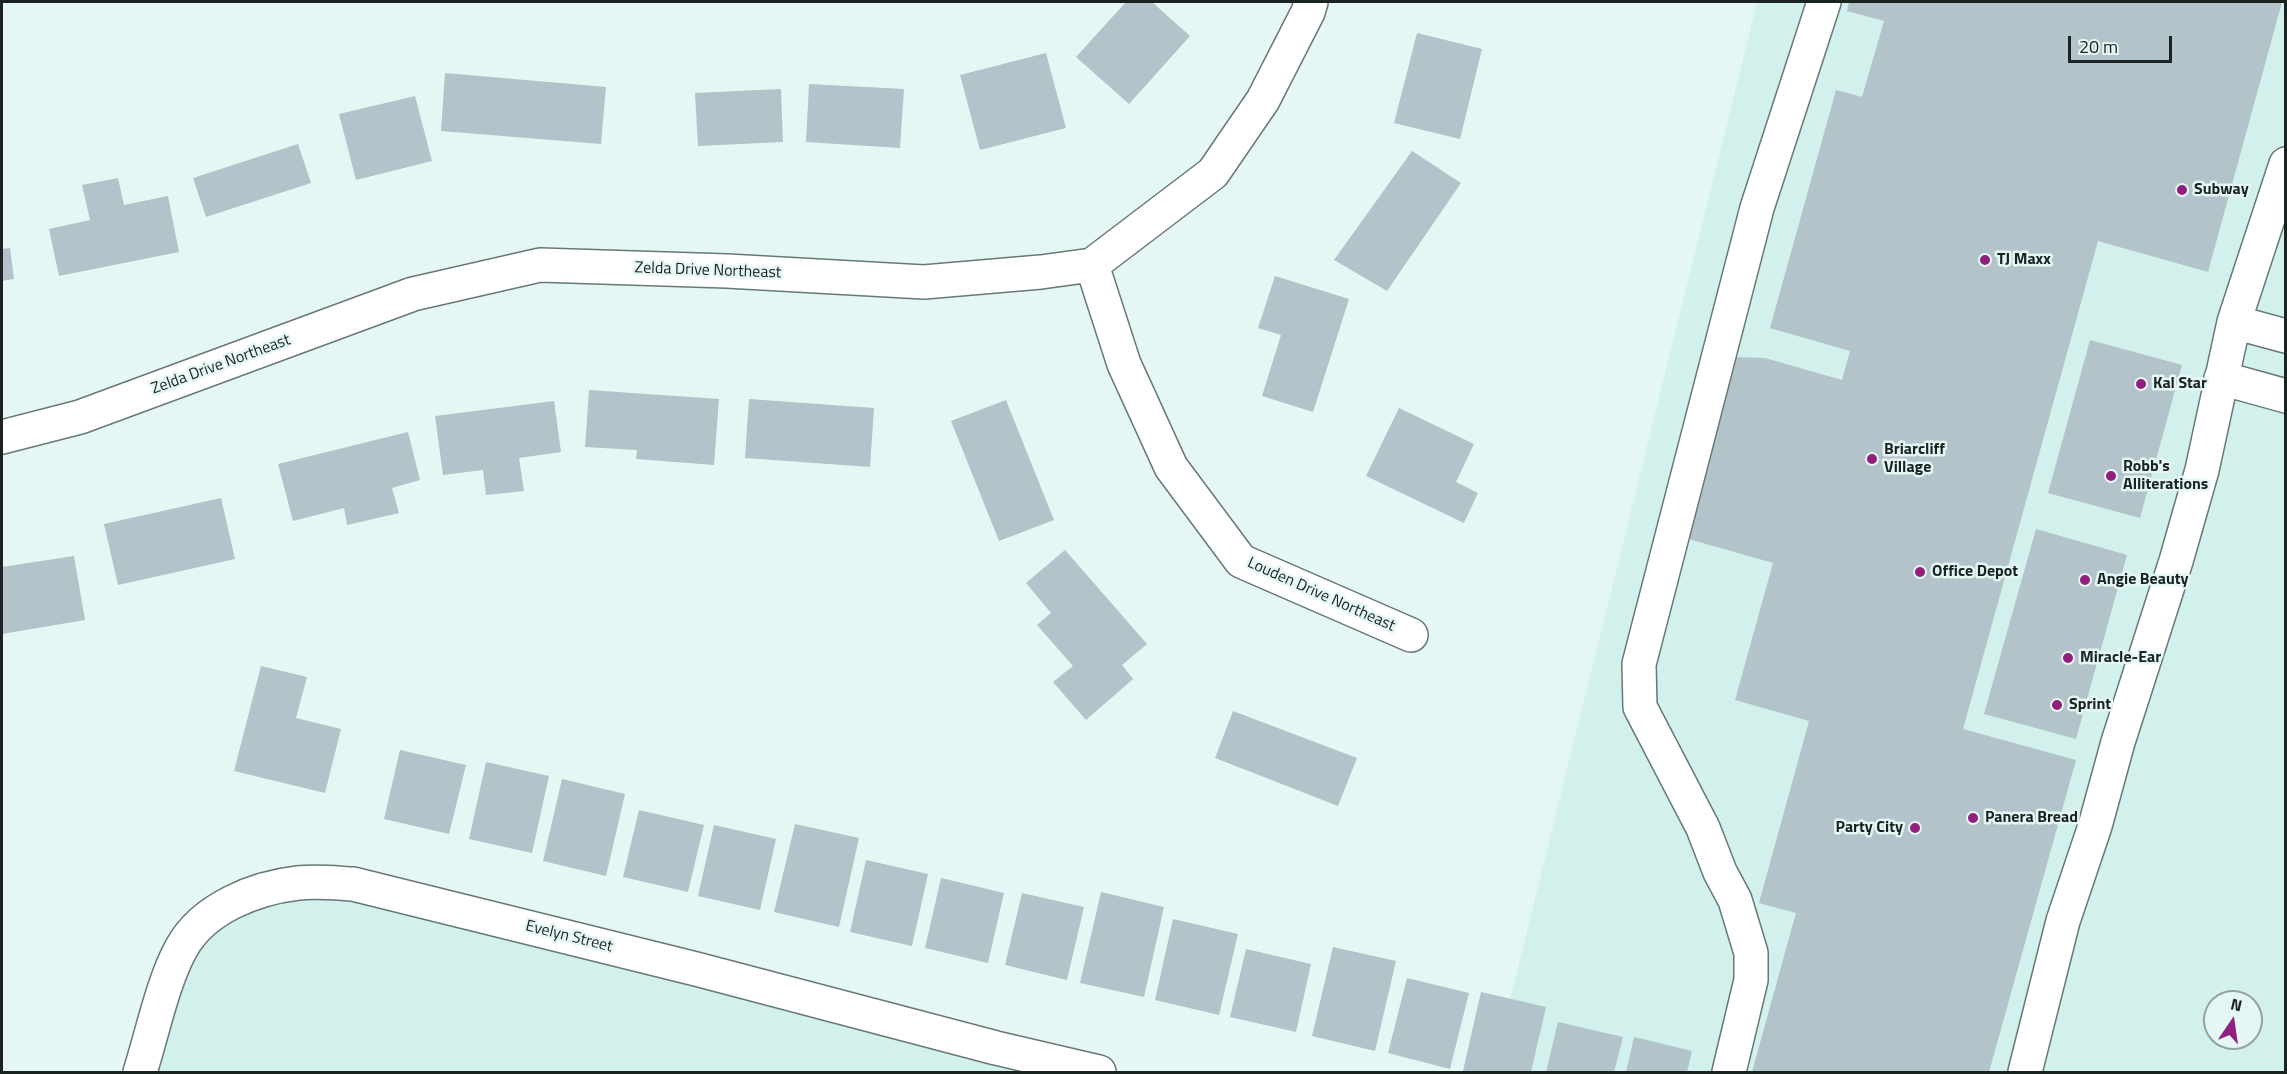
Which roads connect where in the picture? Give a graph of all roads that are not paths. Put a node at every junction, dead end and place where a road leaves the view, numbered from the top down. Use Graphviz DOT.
graph roads {
  1 [pos="1311,2"];
  2 [pos="1824,2"];
  3 [pos="2286,164"];
  4 [pos="1092,265"];
  5 [pos="2235,322"];
  6 [pos="2286,336"];
  7 [pos="2222,378"];
  8 [pos="2286,396"];
  9 [pos="2,437"];
  10 [pos="1411,635"];
  11 [pos="141,1072"];
  12 [pos="1099,1072"];
  13 [pos="1729,1072"];
  14 [pos="2025,1072"];
  1 -- 4 [label="street, Zelda Drive Northeast"];
  2 -- 13 [label="street"];
  3 -- 5 [label="street"];
  4 -- 9 [label="street, Zelda Drive Northeast"];
  4 -- 10 [label="street, Louden Drive Northeast"];
  5 -- 6 [label="street"];
  5 -- 7 [label="street"];
  7 -- 8 [label="street"];
  7 -- 14 [label="street"];
  11 -- 12 [label="street, Evelyn Street"];
}
